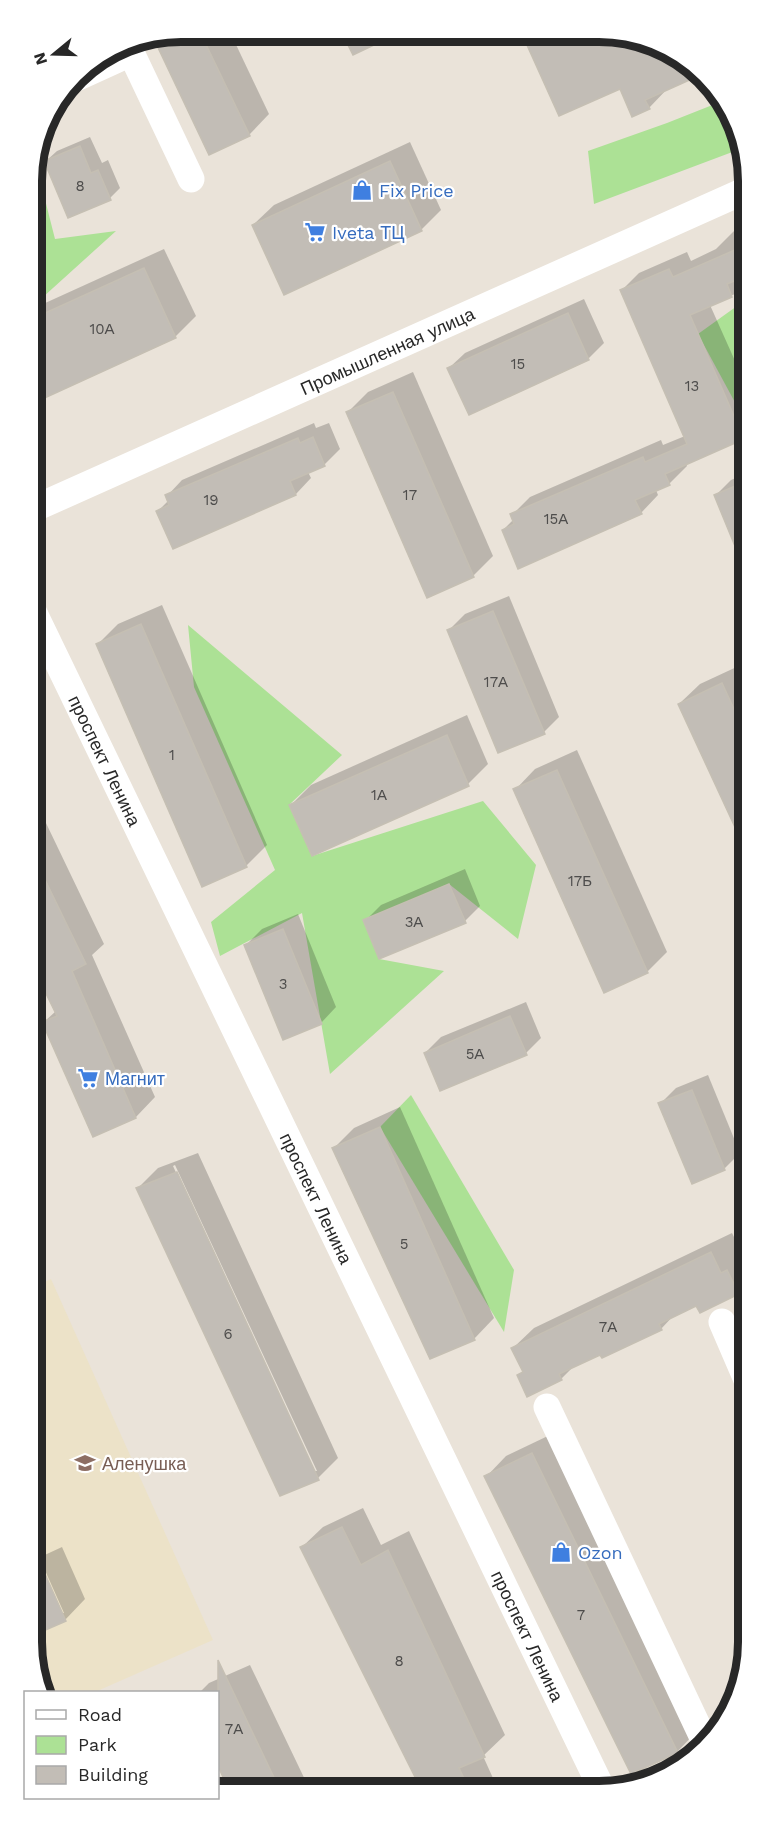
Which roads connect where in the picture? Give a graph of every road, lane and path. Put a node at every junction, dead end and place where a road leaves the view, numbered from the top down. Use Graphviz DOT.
graph roads {
  1 [pos="130,52"];
  2 [pos="190,179"];
  3 [pos="738,194"];
  4 [pos="42,505"];
  5 [pos="42,630"];
  6 [pos="722,1322"];
  7 [pos="738,1359"];
  8 [pos="547,1407"];
  9 [pos="702,1735"];
  10 [pos="598,1781"];
  1 -- 2 [label="street"];
  3 -- 4 [label="street, Промышленная улица"];
  5 -- 10 [label="street, проспект Ленина"];
  6 -- 7 [label="street"];
  8 -- 9 [label="street"];
}
